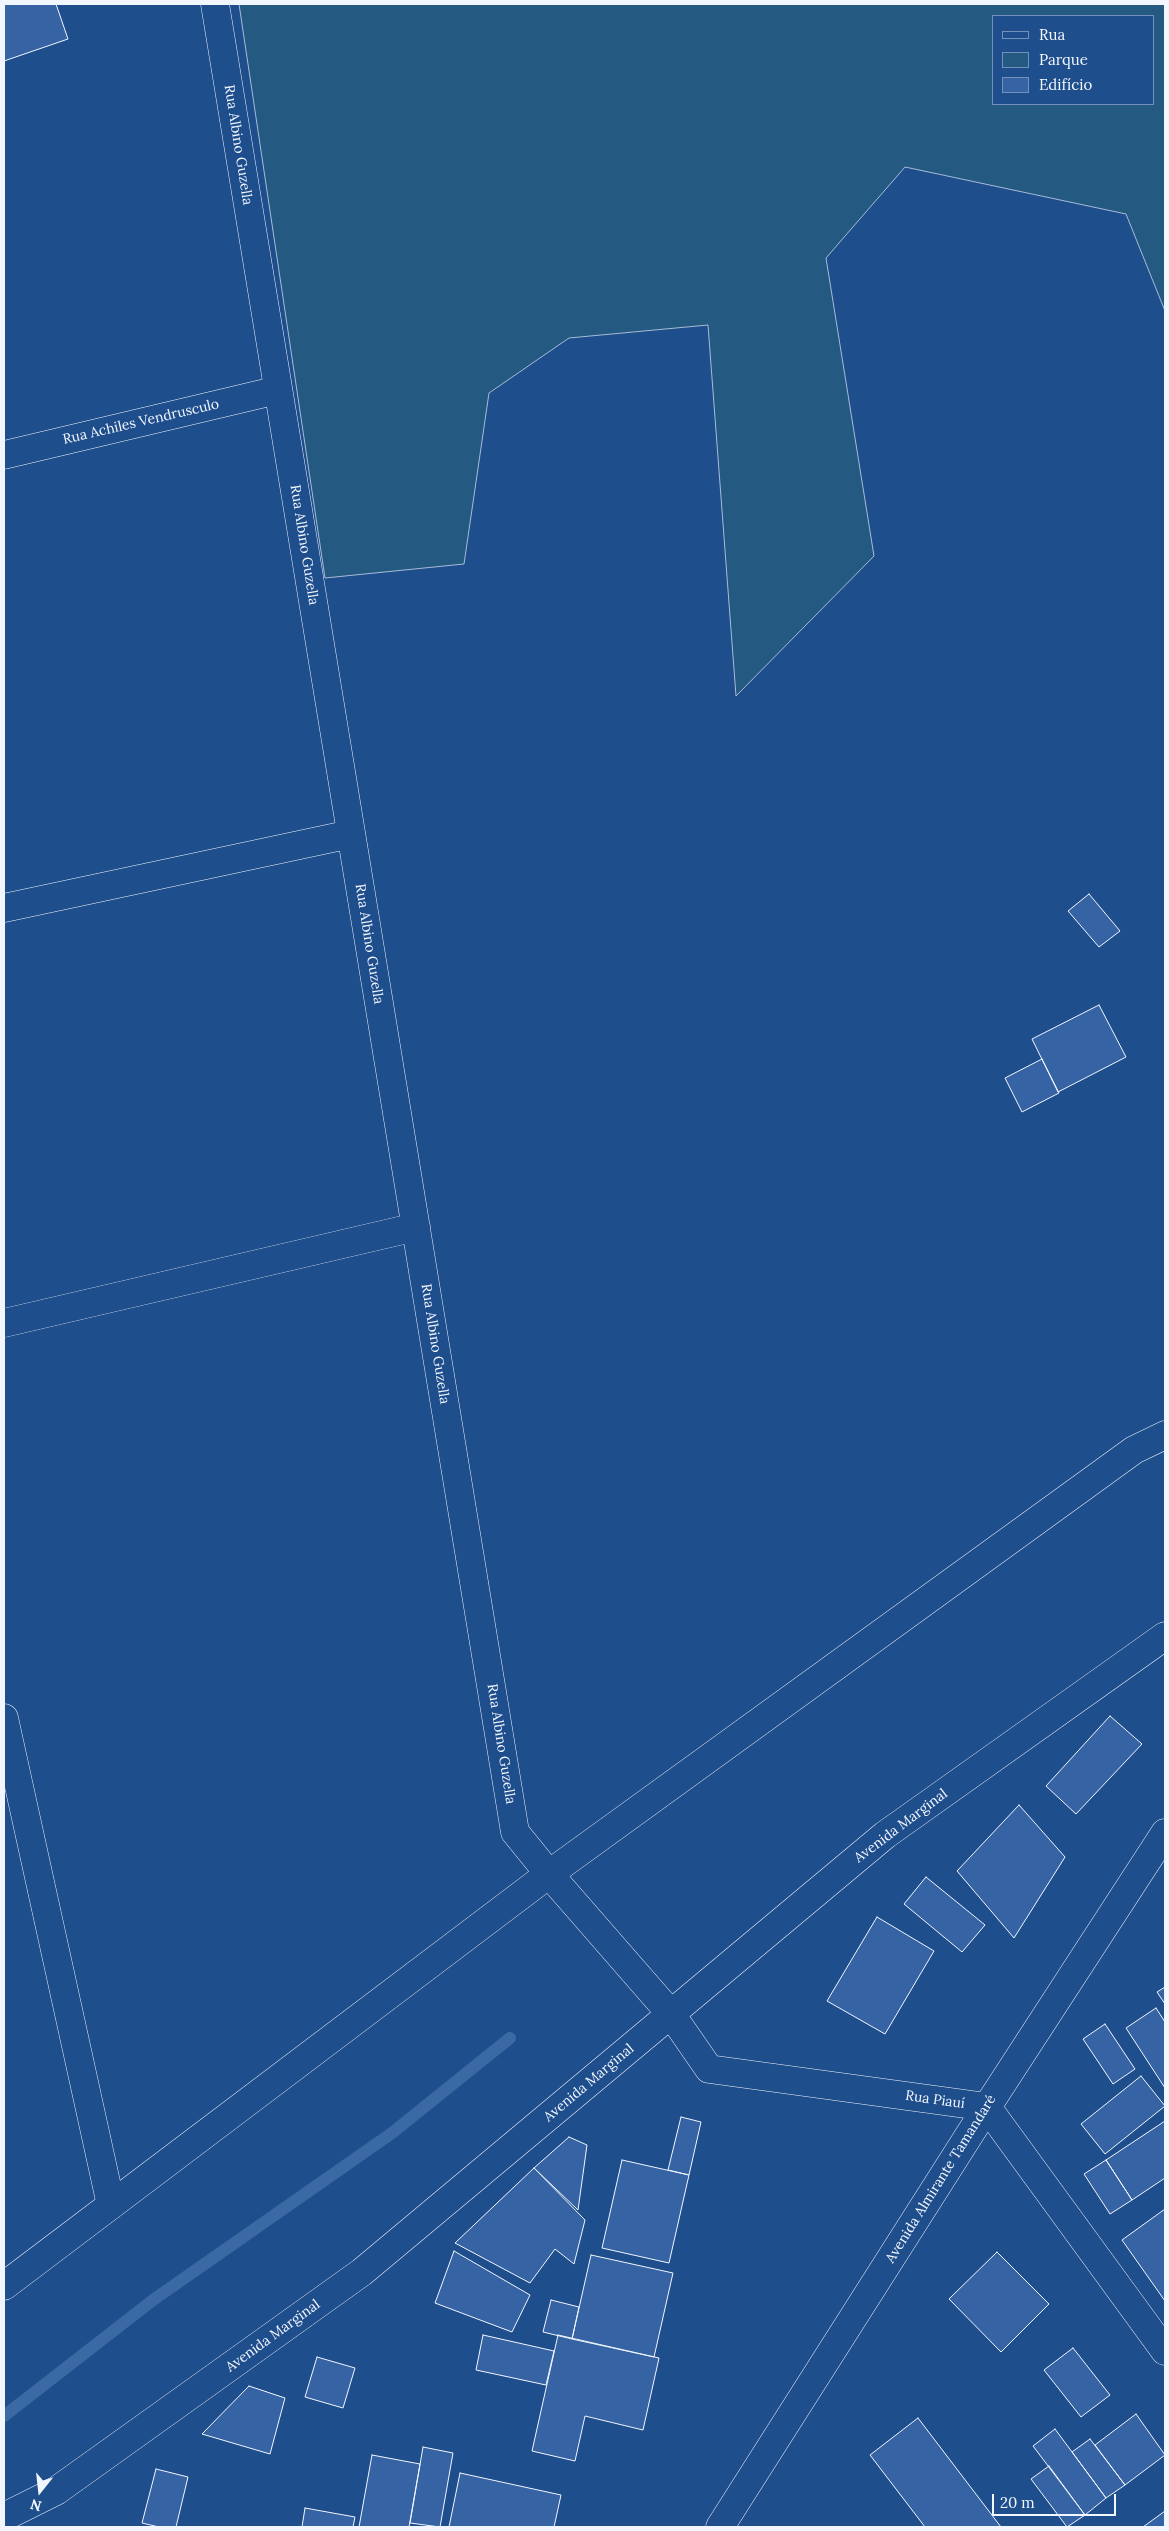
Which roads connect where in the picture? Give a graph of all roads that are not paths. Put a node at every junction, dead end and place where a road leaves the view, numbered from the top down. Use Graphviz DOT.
graph roads {
  1 [pos="215,4"];
  2 [pos="278,390"];
  3 [pos="4,455"];
  4 [pos="351,834"];
  5 [pos="4,908"];
  6 [pos="416,1227"];
  7 [pos="4,1323"];
  8 [pos="1165,1435"];
  9 [pos="1165,1636"];
  10 [pos="4,1718"];
  11 [pos="1165,1833"];
  12 [pos="549,1874"];
  13 [pos="670,2014"];
  14 [pos="987,2107"];
  15 [pos="111,2205"];
  16 [pos="4,2286"];
  17 [pos="1165,2350"];
  18 [pos="4,2517"];
  19 [pos="720,2527"];
  1 -- 2 [label="street, Rua Albino Guzella"];
  2 -- 3 [label="street, Rua Achiles Vendrusculo"];
  2 -- 4 [label="street, Rua Albino Guzella"];
  4 -- 5 [label="street"];
  4 -- 6 [label="street, Rua Albino Guzella"];
  6 -- 7 [label="street"];
  6 -- 12 [label="street, Rua Albino Guzella"];
  8 -- 12 [label="street"];
  9 -- 13 [label="street, Avenida Marginal"];
  10 -- 15 [label="street"];
  11 -- 14 [label="street, Avenida Almirante Tamandaré"];
  12 -- 13 [label="street, Rua Albino Guzella"];
  12 -- 15 [label="street"];
  13 -- 14 [label="street, Rua Piauí"];
  13 -- 18 [label="street, Avenida Marginal"];
  14 -- 17 [label="street"];
  14 -- 19 [label="street, Avenida Almirante Tamandaré"];
  15 -- 16 [label="street"];
}
